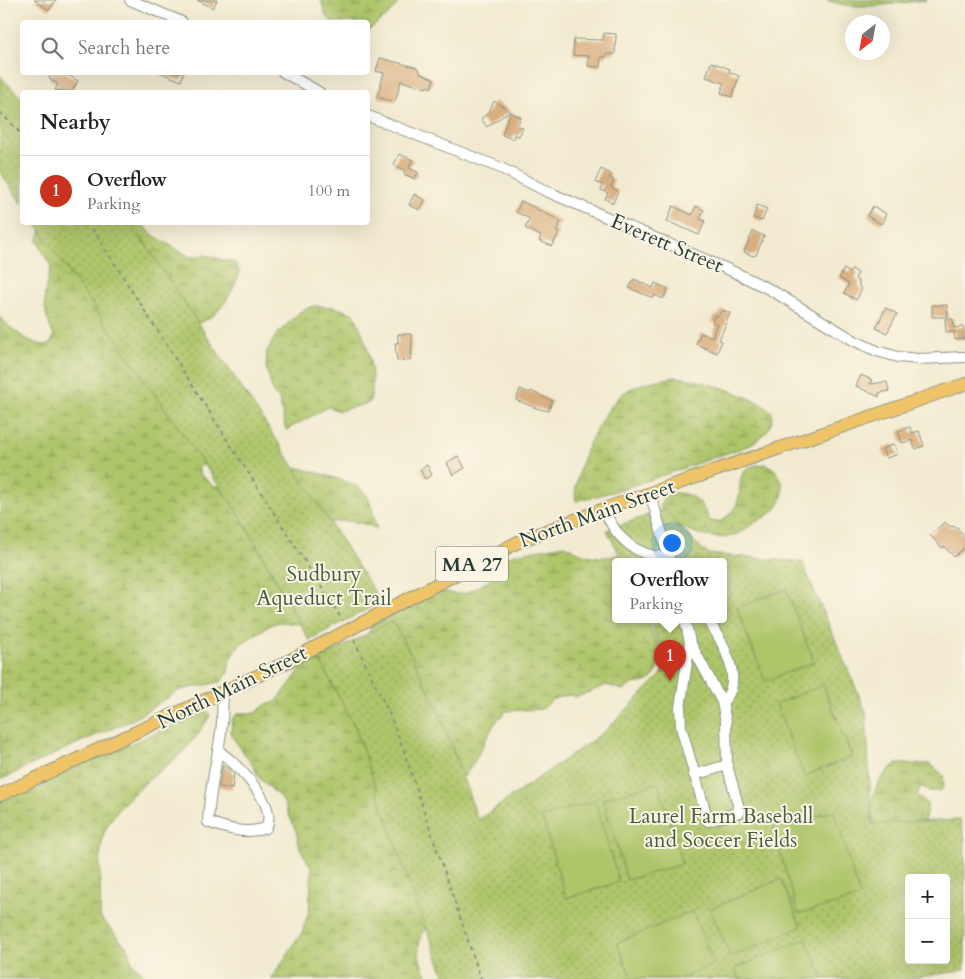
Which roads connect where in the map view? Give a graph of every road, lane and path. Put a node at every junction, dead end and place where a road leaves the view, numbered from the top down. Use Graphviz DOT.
graph roads {
  1 [pos="130,0"];
  2 [pos="177,20"];
  3 [pos="288,75"];
  4 [pos="315,90"];
  5 [pos="0,112"];
  6 [pos="370,117"];
  7 [pos="20,133"];
  8 [pos="90,225"];
  9 [pos="965,357"];
  10 [pos="965,384"];
  11 [pos="650,493"];
  12 [pos="604,508"];
  13 [pos="663,558"];
  14 [pos="669,558"];
  15 [pos="686,623"];
  16 [pos="709,623"];
  17 [pos="348,630"];
  18 [pos="690,642"];
  19 [pos="223,693"];
  20 [pos="722,702"];
  21 [pos="218,750"];
  22 [pos="728,765"];
  23 [pos="694,775"];
  24 [pos="0,795"];
  25 [pos="481,979"];
  1 -- 2 [label="street"];
  3 -- 4 [label="street"];
  5 -- 7 [label="path"];
  6 -- 9 [label="street, Everett Street"];
  8 -- 17 [label="path"];
  10 -- 11 [label="main road, North Main Street / MA 27"];
  11 -- 12 [label="main road, North Main Street / MA 27"];
  11 -- 14 [label="street"];
  12 -- 13 [label="street"];
  12 -- 17 [label="main road, North Main Street / MA 27"];
  15 -- 18 [label="street"];
  16 -- 20 [label="street"];
  17 -- 19 [label="main road, North Main Street / MA 27"];
  17 -- 25 [label="path"];
  18 -- 20 [label="street"];
  18 -- 23 [label="street"];
  19 -- 21 [label="street"];
  19 -- 24 [label="main road, North Main Street / MA 27"];
  20 -- 22 [label="street"];
  21 -- 21 [label="street"];
  22 -- 23 [label="street"];
  22 -- 23 [label="street"];
}
